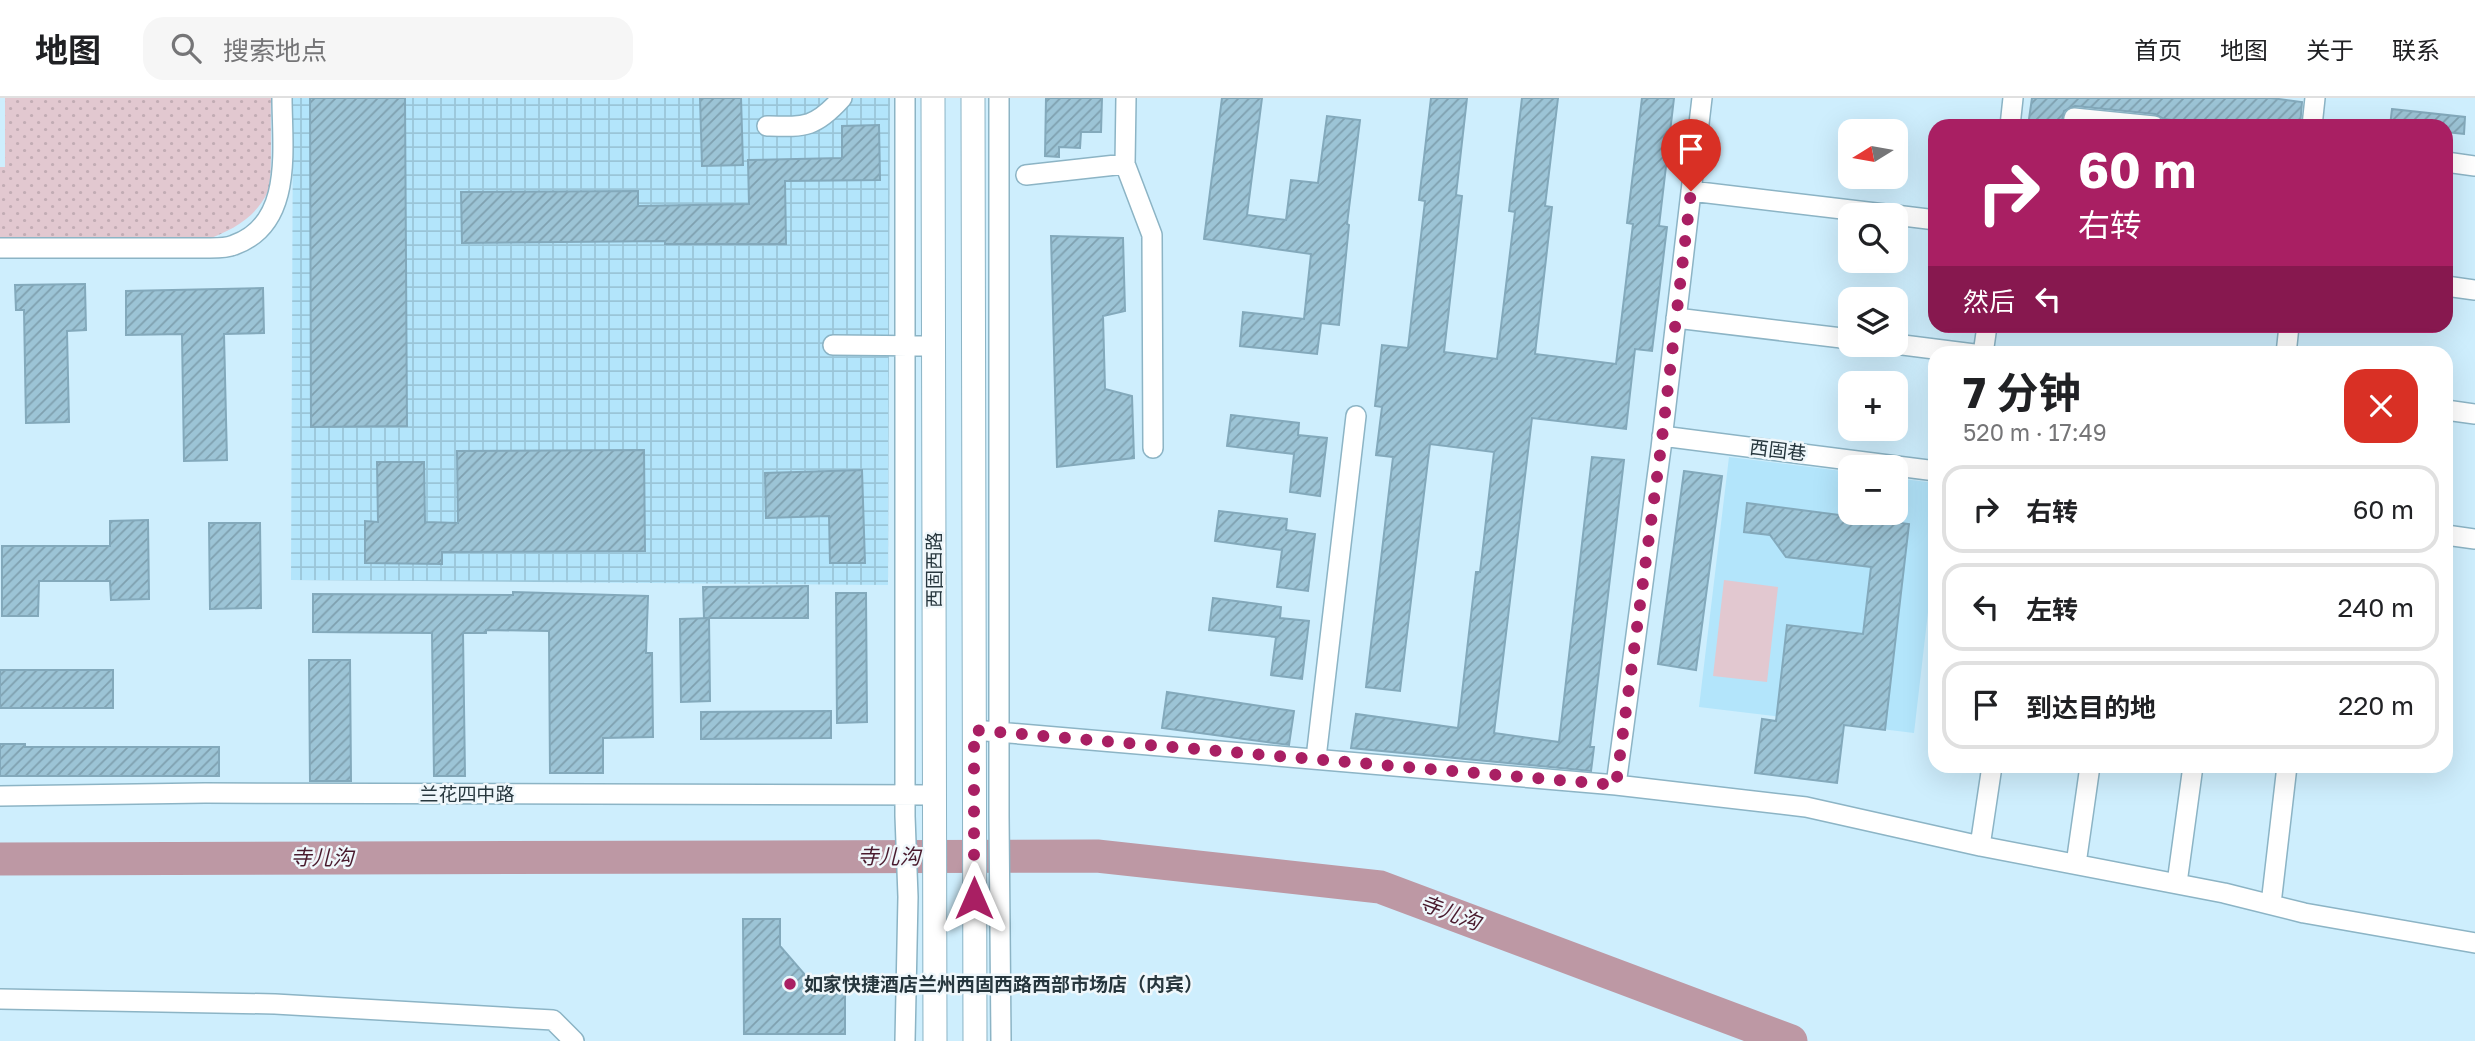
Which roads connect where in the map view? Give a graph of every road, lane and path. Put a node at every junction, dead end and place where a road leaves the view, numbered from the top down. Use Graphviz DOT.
graph roads {
  1 [pos="282,98"];
  2 [pos="842,98"];
  3 [pos="905,98"];
  4 [pos="933,98"];
  5 [pos="974,98"];
  6 [pos="999,98"];
  7 [pos="1126,98"];
  8 [pos="1702,98"];
  9 [pos="2013,98"];
  10 [pos="2315,98"];
  11 [pos="2011,119"];
  12 [pos="2313,119"];
  13 [pos="767,126"];
  14 [pos="2453,163"];
  15 [pos="1125,164"];
  16 [pos="2475,166"];
  17 [pos="1026,175"];
  18 [pos="1691,191"];
  19 [pos="1838,208"];
  20 [pos="1908,217"];
  21 [pos="1928,219"];
  22 [pos="0,248"];
  23 [pos="2453,287"];
  24 [pos="2475,290"];
  25 [pos="1676,318"];
  26 [pos="1838,338"];
  27 [pos="833,345"];
  28 [pos="906,346"];
  29 [pos="934,346"];
  30 [pos="1908,346"];
  31 [pos="1928,348"];
  32 [pos="2453,411"];
  33 [pos="2475,414"];
  34 [pos="1356,416"];
  35 [pos="1662,436"];
  36 [pos="1153,448"];
  37 [pos="1928,470"];
  38 [pos="2453,536"];
  39 [pos="2475,538"];
  40 [pos="974,730"];
  41 [pos="999,732"];
  42 [pos="1316,758"];
  43 [pos="1991,773"];
  44 [pos="2089,773"];
  45 [pos="2192,773"];
  46 [pos="2286,773"];
  47 [pos="1616,785"];
  48 [pos="907,795"];
  49 [pos="0,796"];
  50 [pos="934,805"];
  51 [pos="1980,846"];
  52 [pos="2076,864"];
  53 [pos="2176,883"];
  54 [pos="2271,904"];
  55 [pos="2475,943"];
  56 [pos="0,999"];
  57 [pos="574,1041"];
  58 [pos="905,1041"];
  59 [pos="935,1041"];
  60 [pos="975,1041"];
  61 [pos="1001,1041"];
  1 -- 22 [label="street"];
  2 -- 13 [label="street"];
  3 -- 28 [label="street"];
  4 -- 29 [label="main road, 西固西路"];
  5 -- 40 [label="main road, 西固西路"];
  6 -- 41 [label="street"];
  7 -- 15 [label="street"];
  8 -- 18 [label="street"];
  9 -- 11 [label="street"];
  10 -- 12 [label="street"];
  14 -- 16 [label="street"];
  15 -- 17 [label="street"];
  15 -- 36 [label="street"];
  18 -- 19 [label="street"];
  18 -- 25 [label="street"];
  20 -- 21 [label="street"];
  23 -- 24 [label="street"];
  25 -- 26 [label="street"];
  25 -- 35 [label="street"];
  27 -- 28 [label="street"];
  28 -- 29 [label="street"];
  28 -- 48 [label="street"];
  29 -- 50 [label="main road, 西固西路"];
  30 -- 31 [label="street"];
  32 -- 33 [label="street"];
  34 -- 42 [label="street"];
  35 -- 37 [label="street, 西固巷"];
  35 -- 47 [label="street"];
  38 -- 39 [label="street"];
  40 -- 41 [label="street"];
  40 -- 60 [label="main road, 西固西路"];
  41 -- 42 [label="street"];
  41 -- 61 [label="street"];
  42 -- 47 [label="street"];
  43 -- 51 [label="street"];
  44 -- 52 [label="street"];
  45 -- 53 [label="street"];
  46 -- 54 [label="street"];
  47 -- 51 [label="street"];
  48 -- 49 [label="street, 兰花四中路"];
  48 -- 50 [label="street, 兰花四中路"];
  48 -- 58 [label="street"];
  50 -- 59 [label="main road, 西固西路"];
  51 -- 52 [label="street"];
  52 -- 53 [label="street"];
  53 -- 54 [label="street"];
  54 -- 55 [label="street"];
  56 -- 57 [label="street"];
}
